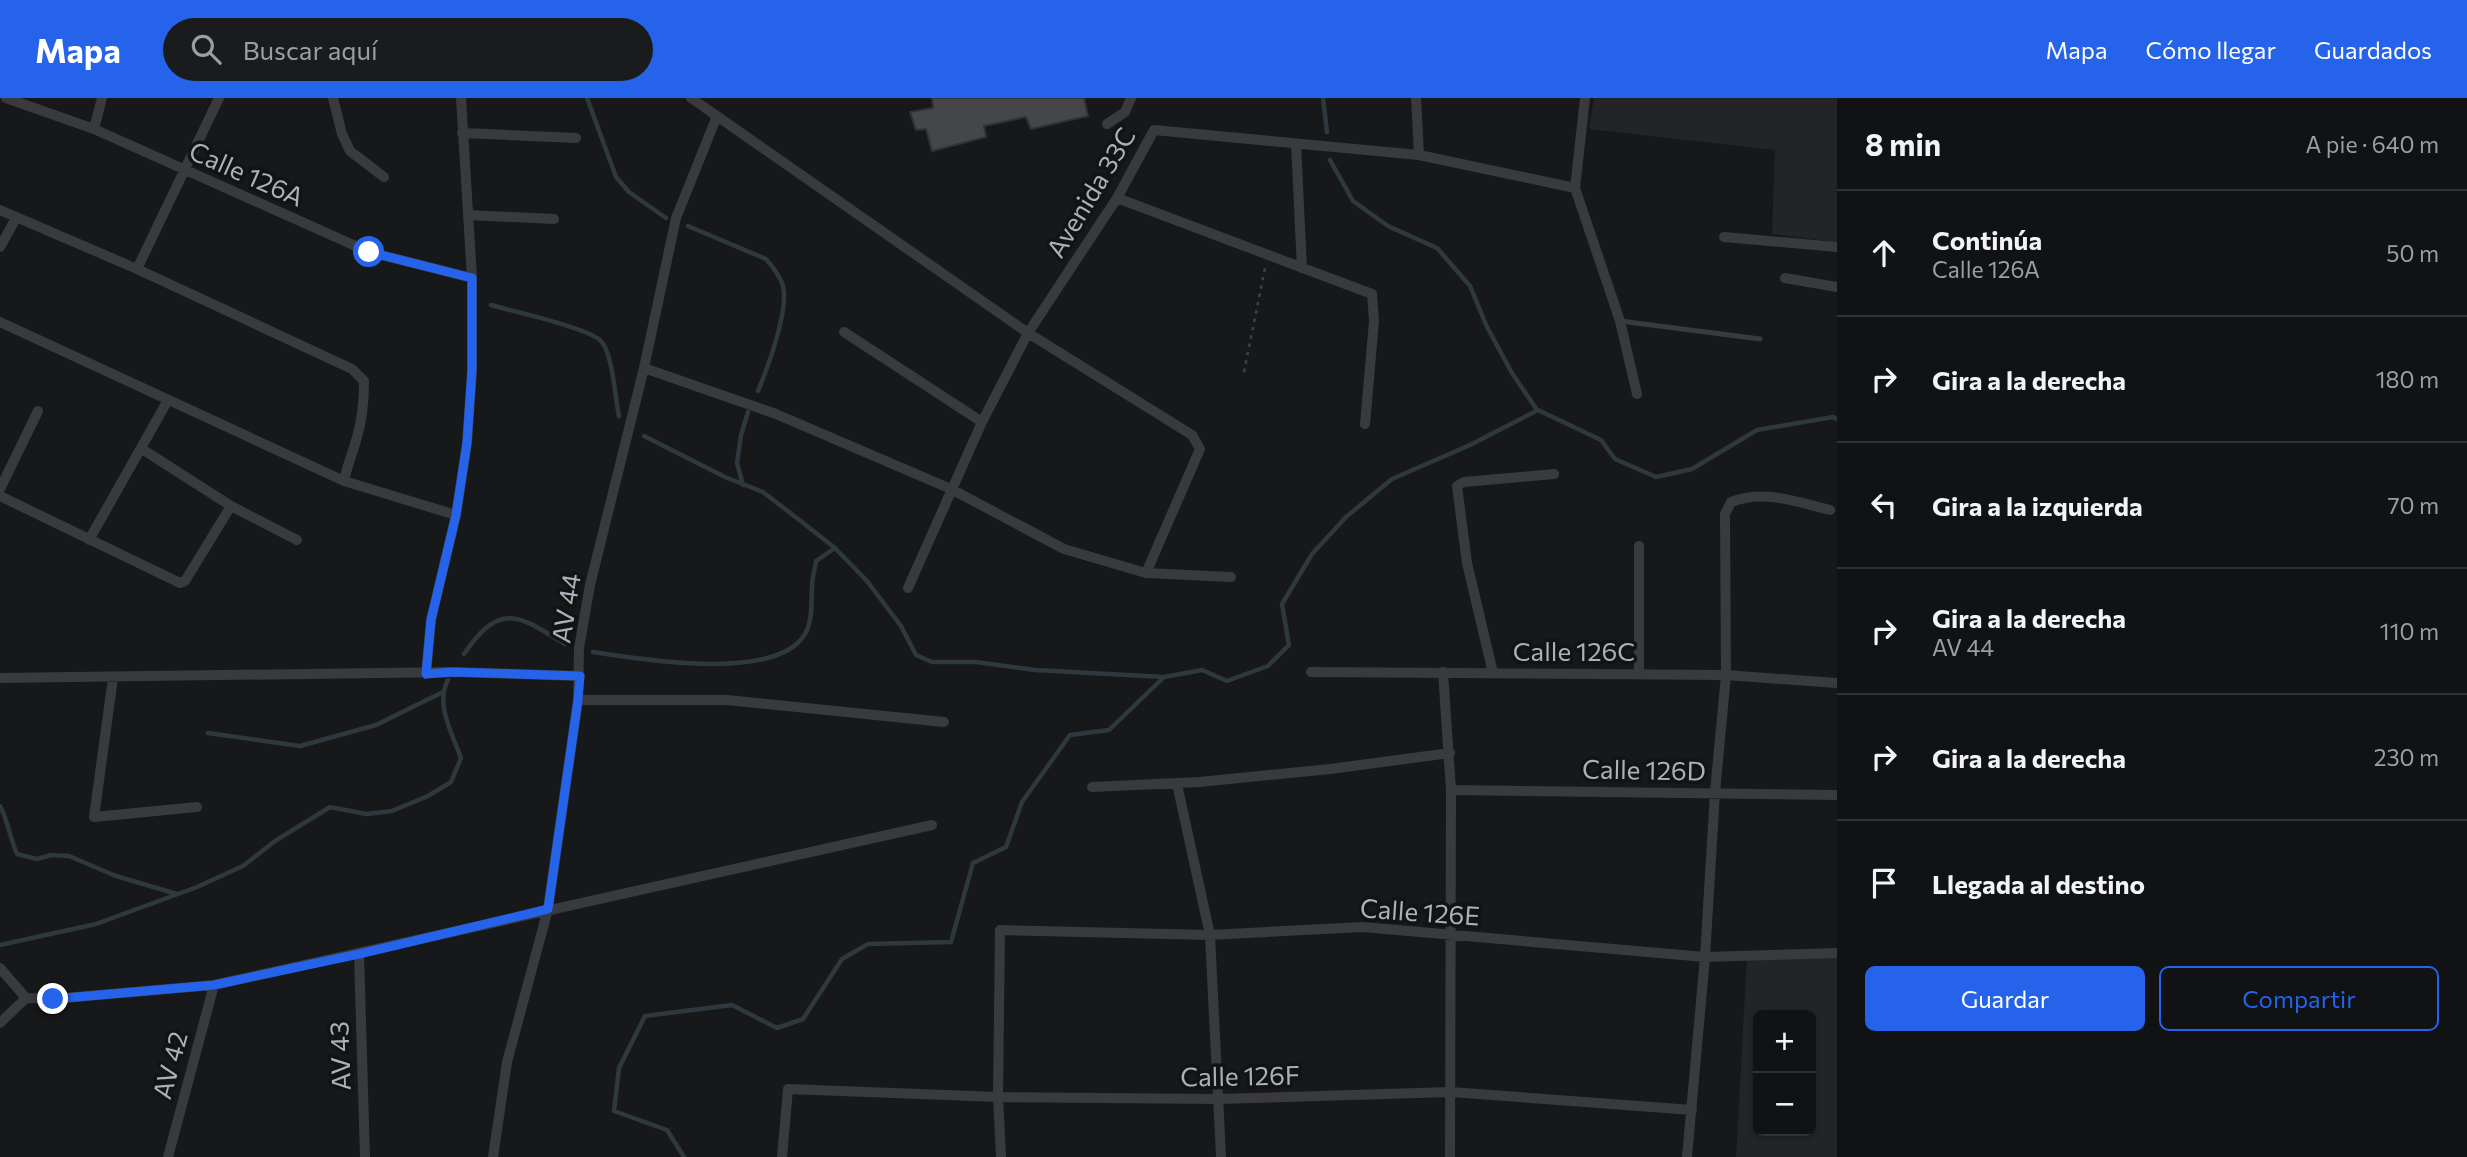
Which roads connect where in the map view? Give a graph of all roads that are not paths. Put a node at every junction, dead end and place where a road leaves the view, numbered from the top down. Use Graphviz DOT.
graph roads {
  1 [pos="6,98"];
  2 [pos="102,98"];
  3 [pos="219,98"];
  4 [pos="333,98"];
  5 [pos="461,98"];
  6 [pos="691,98"];
  7 [pos="1131,98"];
  8 [pos="1416,98"];
  9 [pos="1585,98"];
  10 [pos="717,117"];
  11 [pos="1107,124"];
  12 [pos="94,129"];
  13 [pos="462,133"];
  14 [pos="576,138"];
  15 [pos="1296,144"];
  16 [pos="1419,155"];
  17 [pos="184,169"];
  18 [pos="384,177"];
  19 [pos="1575,188"];
  20 [pos="1117,198"];
  21 [pos="0,210"];
  22 [pos="468,215"];
  23 [pos="16,218"];
  24 [pos="554,219"];
  25 [pos="1724,237"];
  26 [pos="0,247"];
  27 [pos="1837,247"];
  28 [pos="1302,268"];
  29 [pos="138,269"];
  30 [pos="472,278"];
  31 [pos="1785,278"];
  32 [pos="1837,287"];
  33 [pos="1620,321"];
  34 [pos="0,322"];
  35 [pos="844,332"];
  36 [pos="1028,333"];
  37 [pos="1760,339"];
  38 [pos="644,368"];
  39 [pos="1637,394"];
  40 [pos="168,400"];
  41 [pos="38,411"];
  42 [pos="982,422"];
  43 [pos="1365,424"];
  44 [pos="142,449"];
  45 [pos="1554,474"];
  46 [pos="344,481"];
  47 [pos="0,489"];
  48 [pos="951,489"];
  49 [pos="0,496"];
  50 [pos="231,506"];
  51 [pos="1830,510"];
  52 [pos="456,515"];
  53 [pos="89,540"];
  54 [pos="297,540"];
  55 [pos="1639,546"];
  56 [pos="1146,573"];
  57 [pos="1231,577"];
  58 [pos="908,588"];
  59 [pos="1311,672"];
  60 [pos="1443,672"];
  61 [pos="1493,673"];
  62 [pos="426,674"];
  63 [pos="1639,674"];
  64 [pos="1726,675"];
  65 [pos="580,676"];
  66 [pos="0,678"];
  67 [pos="113,678"];
  68 [pos="1837,683"];
  69 [pos="578,700"];
  70 [pos="944,722"];
  71 [pos="1450,753"];
  72 [pos="1177,784"];
  73 [pos="1092,787"];
  74 [pos="1451,790"];
  75 [pos="1715,792"];
  76 [pos="1837,795"];
  77 [pos="197,807"];
  78 [pos="932,825"];
  79 [pos="548,909"];
  80 [pos="1210,935"];
  81 [pos="1452,936"];
  82 [pos="1837,953"];
  83 [pos="359,954"];
  84 [pos="1706,957"];
  85 [pos="0,968"];
  86 [pos="214,985"];
  87 [pos="26,998"];
  88 [pos="0,1023"];
  89 [pos="1451,1092"];
  90 [pos="998,1097"];
  91 [pos="1218,1099"];
  92 [pos="1692,1110"];
  93 [pos="168,1157"];
  94 [pos="365,1157"];
  95 [pos="493,1157"];
  96 [pos="782,1157"];
  97 [pos="1001,1157"];
  98 [pos="1221,1157"];
  99 [pos="1450,1157"];
  100 [pos="1687,1157"];
  1 -- 12 [label="street, Calle 126A"];
  2 -- 12 [label="street"];
  3 -- 17 [label="street"];
  4 -- 18 [label="street"];
  5 -- 13 [label="street"];
  6 -- 10 [label="street"];
  7 -- 11 [label="street"];
  8 -- 16 [label="street"];
  9 -- 19 [label="street"];
  10 -- 36 [label="street"];
  10 -- 38 [label="street, AV 44"];
  12 -- 17 [label="street, Calle 126A"];
  13 -- 14 [label="street"];
  13 -- 22 [label="street"];
  15 -- 16 [label="street, Avenida 33C"];
  15 -- 20 [label="street, Avenida 33C"];
  15 -- 28 [label="street"];
  16 -- 19 [label="street, Avenida 33C"];
  17 -- 29 [label="street"];
  17 -- 30 [label="street, Calle 126A"];
  19 -- 33 [label="street"];
  20 -- 28 [label="street"];
  20 -- 36 [label="street, Avenida 33C"];
  21 -- 23 [label="street"];
  22 -- 24 [label="street"];
  22 -- 30 [label="street"];
  23 -- 26 [label="street"];
  23 -- 29 [label="street"];
  25 -- 27 [label="street"];
  28 -- 43 [label="street"];
  29 -- 46 [label="street"];
  30 -- 52 [label="street"];
  31 -- 32 [label="street"];
  33 -- 37 [label="lane"];
  33 -- 39 [label="street"];
  34 -- 40 [label="street"];
  35 -- 42 [label="street"];
  36 -- 42 [label="street, Avenida 33C"];
  36 -- 56 [label="street"];
  38 -- 48 [label="street"];
  38 -- 65 [label="street, AV 44"];
  40 -- 44 [label="street"];
  40 -- 46 [label="street"];
  41 -- 47 [label="street"];
  42 -- 48 [label="street, Avenida 33C"];
  44 -- 50 [label="street"];
  44 -- 53 [label="street"];
  45 -- 61 [label="street"];
  46 -- 52 [label="street"];
  48 -- 56 [label="street"];
  48 -- 58 [label="street, Avenida 33C"];
  49 -- 53 [label="street"];
  50 -- 53 [label="street"];
  50 -- 54 [label="street"];
  51 -- 64 [label="street"];
  52 -- 62 [label="street"];
  55 -- 63 [label="street"];
  56 -- 57 [label="street"];
  59 -- 60 [label="street, Calle 126C"];
  60 -- 61 [label="street, Calle 126C"];
  60 -- 71 [label="street"];
  61 -- 63 [label="street, Calle 126C"];
  62 -- 65 [label="street"];
  62 -- 67 [label="street"];
  63 -- 64 [label="street, Calle 126C"];
  64 -- 68 [label="street, Calle 126C"];
  64 -- 75 [label="street"];
  65 -- 69 [label="street, AV 44"];
  66 -- 67 [label="street"];
  67 -- 77 [label="street"];
  69 -- 70 [label="street"];
  69 -- 79 [label="street, AV 44"];
  71 -- 72 [label="street"];
  71 -- 74 [label="street"];
  72 -- 73 [label="street"];
  72 -- 80 [label="street"];
  74 -- 75 [label="street, Calle 126D"];
  74 -- 81 [label="street"];
  75 -- 76 [label="street, Calle 126D"];
  75 -- 84 [label="street"];
  78 -- 79 [label="street"];
  79 -- 83 [label="street"];
  79 -- 95 [label="street, AV 44"];
  80 -- 81 [label="street, Calle 126E"];
  80 -- 90 [label="street, Calle 126E"];
  80 -- 91 [label="street"];
  81 -- 84 [label="street, Calle 126E"];
  81 -- 89 [label="street"];
  82 -- 84 [label="street, Calle 126E"];
  83 -- 86 [label="street"];
  83 -- 94 [label="street, AV 43"];
  84 -- 92 [label="street"];
  85 -- 87 [label="street"];
  86 -- 87 [label="street"];
  86 -- 93 [label="street, AV 42"];
  87 -- 88 [label="street"];
  89 -- 91 [label="street, Calle 126F"];
  89 -- 92 [label="street, Calle 126F"];
  89 -- 99 [label="street"];
  90 -- 91 [label="street, Calle 126F"];
  90 -- 96 [label="street, Calle 126F"];
  90 -- 97 [label="street"];
  91 -- 98 [label="street"];
  92 -- 100 [label="street"];
}
